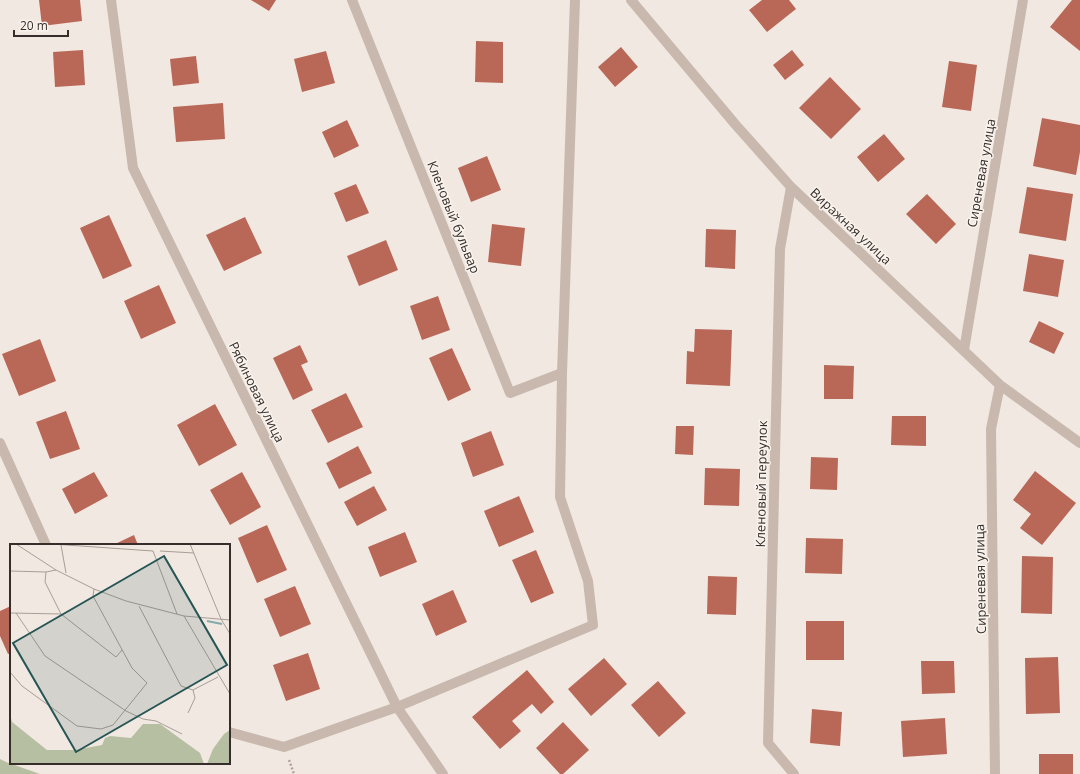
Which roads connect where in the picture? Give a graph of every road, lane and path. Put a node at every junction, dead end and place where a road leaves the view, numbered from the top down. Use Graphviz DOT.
graph roads {
  1 [pos="112,0"];
  2 [pos="352,0"];
  3 [pos="575,0"];
  4 [pos="631,0"];
  5 [pos="1024,0"];
  6 [pos="791,187"];
  7 [pos="964,350"];
  8 [pos="562,373"];
  9 [pos="1000,384"];
  10 [pos="0,443"];
  11 [pos="1080,443"];
  12 [pos="46,544"];
  13 [pos="397,707"];
  14 [pos="230,732"];
  15 [pos="443,774"];
  16 [pos="794,774"];
  17 [pos="995,774"];
  1 -- 13 [label="street, Рябиновая улица"];
  2 -- 8 [label="street, Кленовый бульвар"];
  3 -- 8 [label="street"];
  4 -- 6 [label="street, Виражная улица"];
  5 -- 7 [label="street, Сиреневая улица"];
  6 -- 7 [label="street, Виражная улица"];
  6 -- 16 [label="street, Кленовый переулок"];
  7 -- 9 [label="street, Виражная улица"];
  8 -- 13 [label="street"];
  9 -- 11 [label="street, Виражная улица"];
  9 -- 17 [label="street, Сиреневая улица"];
  10 -- 12 [label="street"];
  13 -- 14 [label="street"];
  13 -- 15 [label="street, Рябиновая улица"];
}
